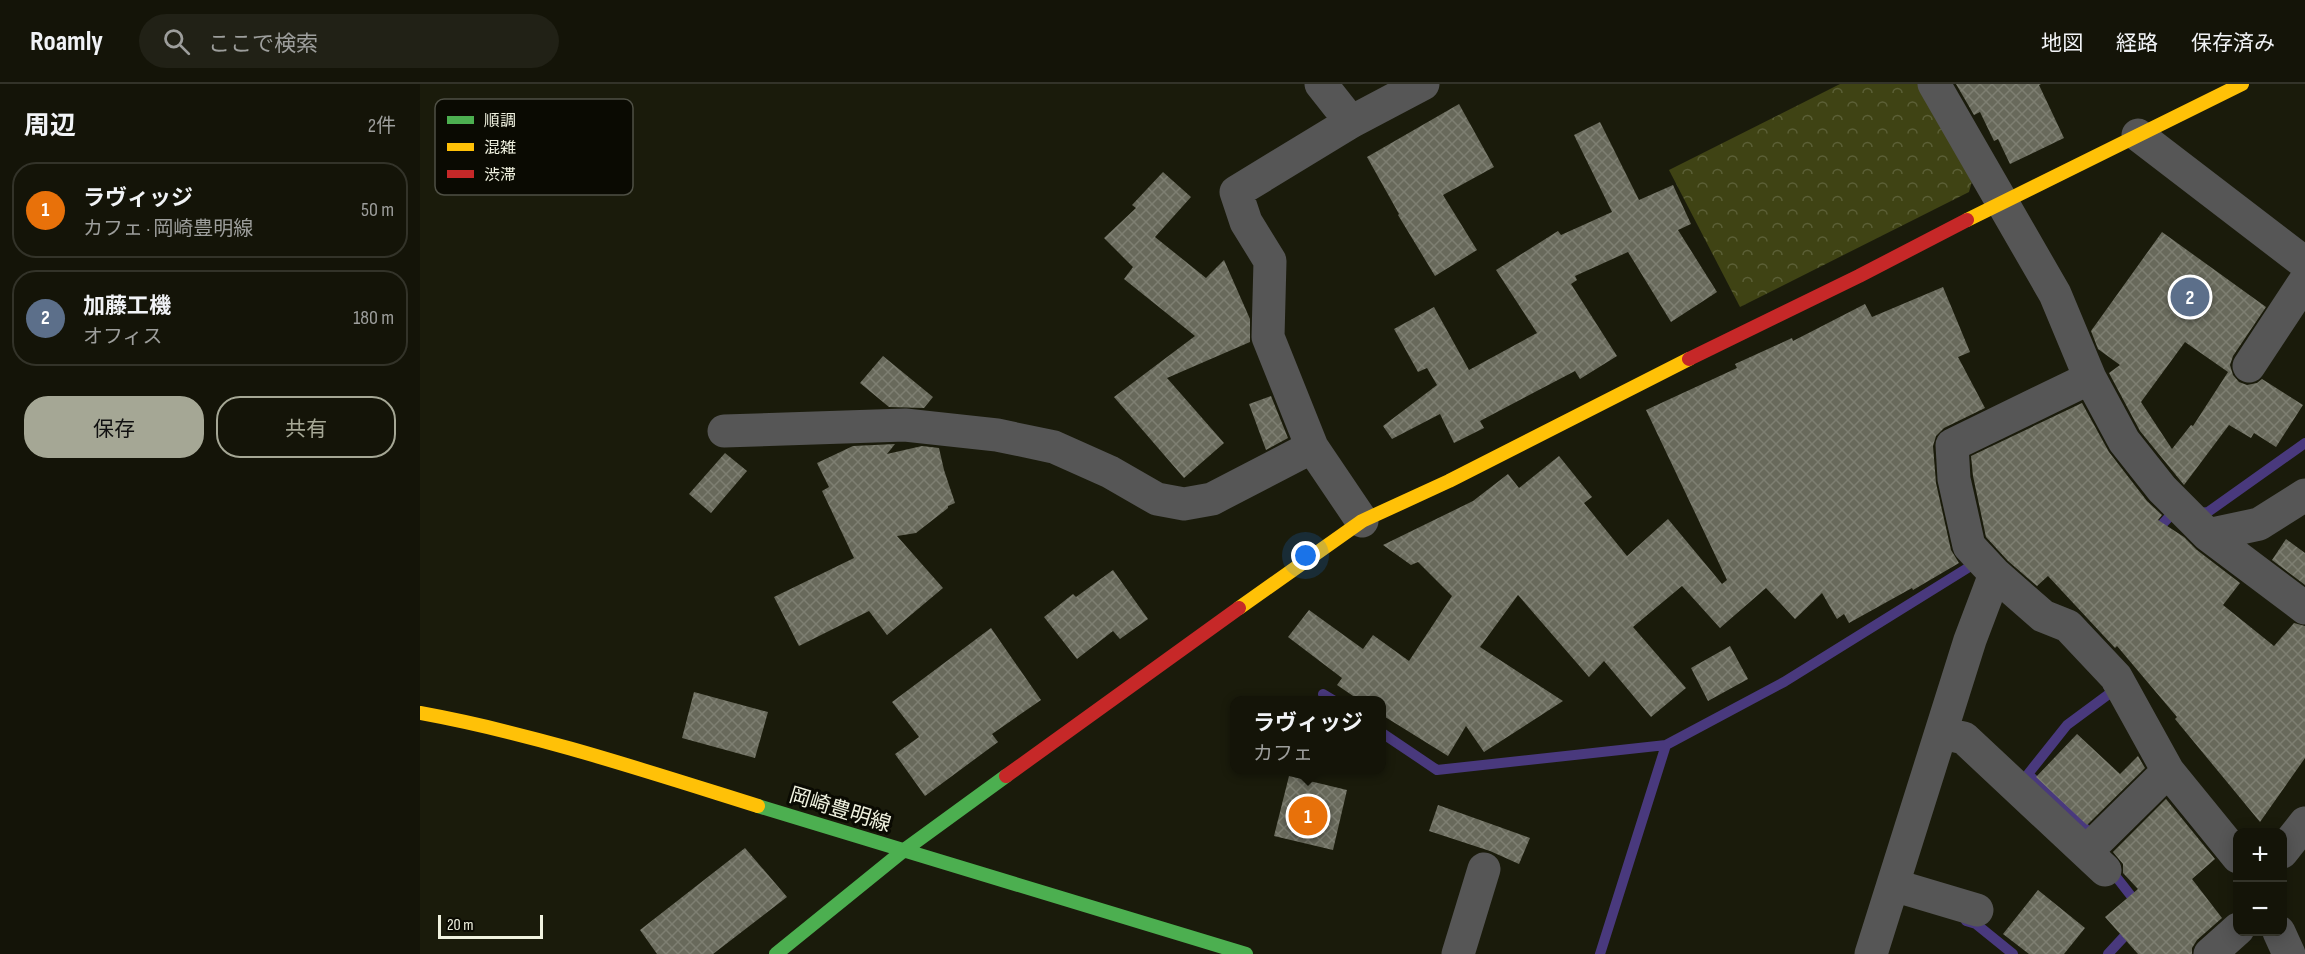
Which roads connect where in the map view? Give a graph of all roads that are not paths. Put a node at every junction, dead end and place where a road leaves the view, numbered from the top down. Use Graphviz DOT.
graph roads {
  1 [pos="1320,84"];
  2 [pos="1423,84"];
  3 [pos="1935,84"];
  4 [pos="2242,84"];
  5 [pos="1351,122"];
  6 [pos="2138,135"];
  7 [pos="2003,201"];
  8 [pos="2305,263"];
  9 [pos="2305,281"];
  10 [pos="2249,366"];
  11 [pos="2090,378"];
  12 [pos="724,431"];
  13 [pos="1312,447"];
  14 [pos="2305,495"];
  15 [pos="1362,521"];
  16 [pos="2207,534"];
  17 [pos="1995,574"];
  18 [pos="2305,608"];
  19 [pos="420,713"];
  20 [pos="1941,733"];
  21 [pos="2168,771"];
  22 [pos="2305,823"];
  23 [pos="2287,847"];
  24 [pos="903,851"];
  25 [pos="2233,851"];
  26 [pos="1484,869"];
  27 [pos="1893,885"];
  28 [pos="1977,910"];
  29 [pos="2233,933"];
  30 [pos="2281,936"];
  31 [pos="776,954"];
  32 [pos="1246,954"];
  33 [pos="1458,954"];
  34 [pos="1871,954"];
  35 [pos="2210,954"];
  36 [pos="2289,954"];
  1 -- 5 [label="street"];
  2 -- 5 [label="street"];
  3 -- 7 [label="street"];
  4 -- 6 [label="street"];
  5 -- 13 [label="street"];
  6 -- 7 [label="street"];
  6 -- 8 [label="street"];
  7 -- 11 [label="street"];
  7 -- 15 [label="street"];
  9 -- 10 [label="street"];
  11 -- 16 [label="street"];
  11 -- 17 [label="street"];
  12 -- 13 [label="street"];
  13 -- 15 [label="street"];
  14 -- 16 [label="street"];
  15 -- 24 [label="street"];
  16 -- 18 [label="street"];
  17 -- 20 [label="street"];
  17 -- 21 [label="street"];
  19 -- 24 [label="street, 岡崎豊明線"];
  20 -- 21 [label="street"];
  20 -- 27 [label="street"];
  21 -- 25 [label="street"];
  22 -- 23 [label="street"];
  24 -- 31 [label="street"];
  24 -- 32 [label="street, 岡崎豊明線"];
  26 -- 33 [label="street"];
  27 -- 28 [label="street"];
  27 -- 34 [label="street"];
  29 -- 35 [label="street"];
  30 -- 36 [label="street"];
}
